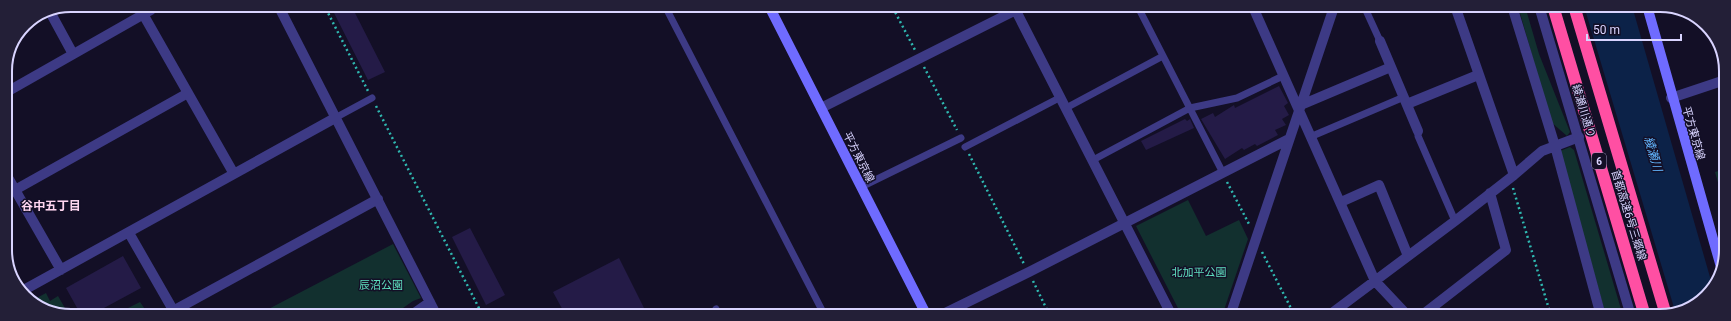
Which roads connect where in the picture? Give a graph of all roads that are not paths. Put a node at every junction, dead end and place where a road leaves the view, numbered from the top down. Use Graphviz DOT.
graph roads {
  1 [pos="147,12"];
  2 [pos="282,12"];
  3 [pos="668,12"];
  4 [pos="772,12"];
  5 [pos="1010,12"];
  6 [pos="1020,12"];
  7 [pos="1141,12"];
  8 [pos="1255,12"];
  9 [pos="1332,12"];
  10 [pos="1367,12"];
  11 [pos="1457,12"];
  12 [pos="1514,12"];
  13 [pos="1541,12"];
  14 [pos="1555,12"];
  15 [pos="1576,12"];
  16 [pos="1649,12"];
  17 [pos="52,16"];
  18 [pos="1380,41"];
  19 [pos="73,54"];
  20 [pos="1163,56"];
  21 [pos="1391,66"];
  22 [pos="1478,75"];
  23 [pos="1283,76"];
  24 [pos="1719,82"];
  25 [pos="12,88"];
  26 [pos="188,93"];
  27 [pos="1061,97"];
  28 [pos="372,98"];
  29 [pos="1672,98"];
  30 [pos="1405,100"];
  31 [pos="821,108"];
  32 [pos="1066,108"];
  33 [pos="1190,108"];
  34 [pos="1300,108"];
  35 [pos="335,118"];
  36 [pos="1418,131"];
  37 [pos="1310,137"];
  38 [pos="1579,137"];
  39 [pos="961,138"];
  40 [pos="1289,139"];
  41 [pos="1555,146"];
  42 [pos="965,147"];
  43 [pos="1093,160"];
  44 [pos="1223,173"];
  45 [pos="234,174"];
  46 [pos="1512,177"];
  47 [pos="861,187"];
  48 [pos="12,192"];
  49 [pos="1490,193"];
  50 [pos="12,195"];
  51 [pos="378,199"];
  52 [pos="1341,202"];
  53 [pos="1455,221"];
  54 [pos="1125,223"];
  55 [pos="129,233"];
  56 [pos="1408,256"];
  57 [pos="1718,256"];
  58 [pos="60,270"];
  59 [pos="1375,281"];
  60 [pos="27,289"];
  61 [pos="430,302"];
  62 [pos="173,309"];
  63 [pos="182,309"];
  64 [pos="420,309"];
  65 [pos="434,309"];
  66 [pos="821,309"];
  67 [pos="923,309"];
  68 [pos="953,309"];
  69 [pos="1168,309"];
  70 [pos="1232,309"];
  71 [pos="1337,309"];
  72 [pos="1401,309"];
  73 [pos="1430,309"];
  74 [pos="1599,309"];
  75 [pos="1629,309"];
  76 [pos="1644,309"];
  77 [pos="1664,309"];
  1 -- 19 [label="street"];
  1 -- 26 [label="street"];
  2 -- 35 [label="street"];
  3 -- 66 [label="lane"];
  4 -- 31 [label="main road, 平方東京線"];
  5 -- 31 [label="street"];
  6 -- 27 [label="street"];
  7 -- 20 [label="lane"];
  8 -- 23 [label="street"];
  9 -- 34 [label="street"];
  10 -- 18 [label="lane"];
  11 -- 22 [label="street"];
  12 -- 41 [label="street"];
  13 -- 38 [label="street, 綾瀬川通り"];
  14 -- 76 [label="highway, 首都高速6号三郷線 / 6"];
  15 -- 77 [label="highway, 首都高速6号三郷線 / 6"];
  16 -- 29 [label="main road, 平方東京線"];
  17 -- 19 [label="street"];
  18 -- 21 [label="street"];
  19 -- 25 [label="street"];
  20 -- 32 [label="lane"];
  20 -- 33 [label="lane"];
  21 -- 30 [label="street"];
  21 -- 34 [label="street"];
  22 -- 30 [label="street"];
  22 -- 46 [label="street"];
  23 -- 33 [label="lane"];
  23 -- 34 [label="street"];
  24 -- 29 [label="street"];
  26 -- 45 [label="street"];
  26 -- 48 [label="street"];
  27 -- 32 [label="street"];
  27 -- 42 [label="lane"];
  28 -- 35 [label="lane"];
  29 -- 57 [label="main road, 平方東京線"];
  30 -- 36 [label="street"];
  30 -- 37 [label="lane"];
  31 -- 47 [label="main road, 平方東京線"];
  32 -- 43 [label="street"];
  33 -- 43 [label="lane"];
  33 -- 44 [label="lane"];
  34 -- 37 [label="street"];
  34 -- 40 [label="street"];
  35 -- 45 [label="street"];
  35 -- 51 [label="street"];
  36 -- 53 [label="lane"];
  37 -- 52 [label="street"];
  38 -- 41 [label="street"];
  38 -- 75 [label="street, 綾瀬川通り"];
  39 -- 47 [label="lane"];
  40 -- 44 [label="street"];
  40 -- 70 [label="street"];
  41 -- 46 [label="street"];
  41 -- 74 [label="street"];
  43 -- 54 [label="street"];
  44 -- 54 [label="street"];
  45 -- 55 [label="street"];
  46 -- 49 [label="street"];
  47 -- 67 [label="main road, 平方東京線"];
  49 -- 53 [label="street"];
  49 -- 73 [label="street"];
  50 -- 58 [label="street"];
  51 -- 61 [label="street"];
  51 -- 63 [label="street"];
  52 -- 56 [label="street"];
  52 -- 59 [label="street"];
  53 -- 56 [label="street"];
  54 -- 68 [label="street"];
  54 -- 69 [label="street"];
  55 -- 58 [label="street"];
  55 -- 62 [label="street"];
  56 -- 59 [label="street"];
  58 -- 60 [label="street"];
  59 -- 71 [label="street"];
  59 -- 72 [label="street"];
  61 -- 64 [label="street"];
  61 -- 65 [label="street"];
}
